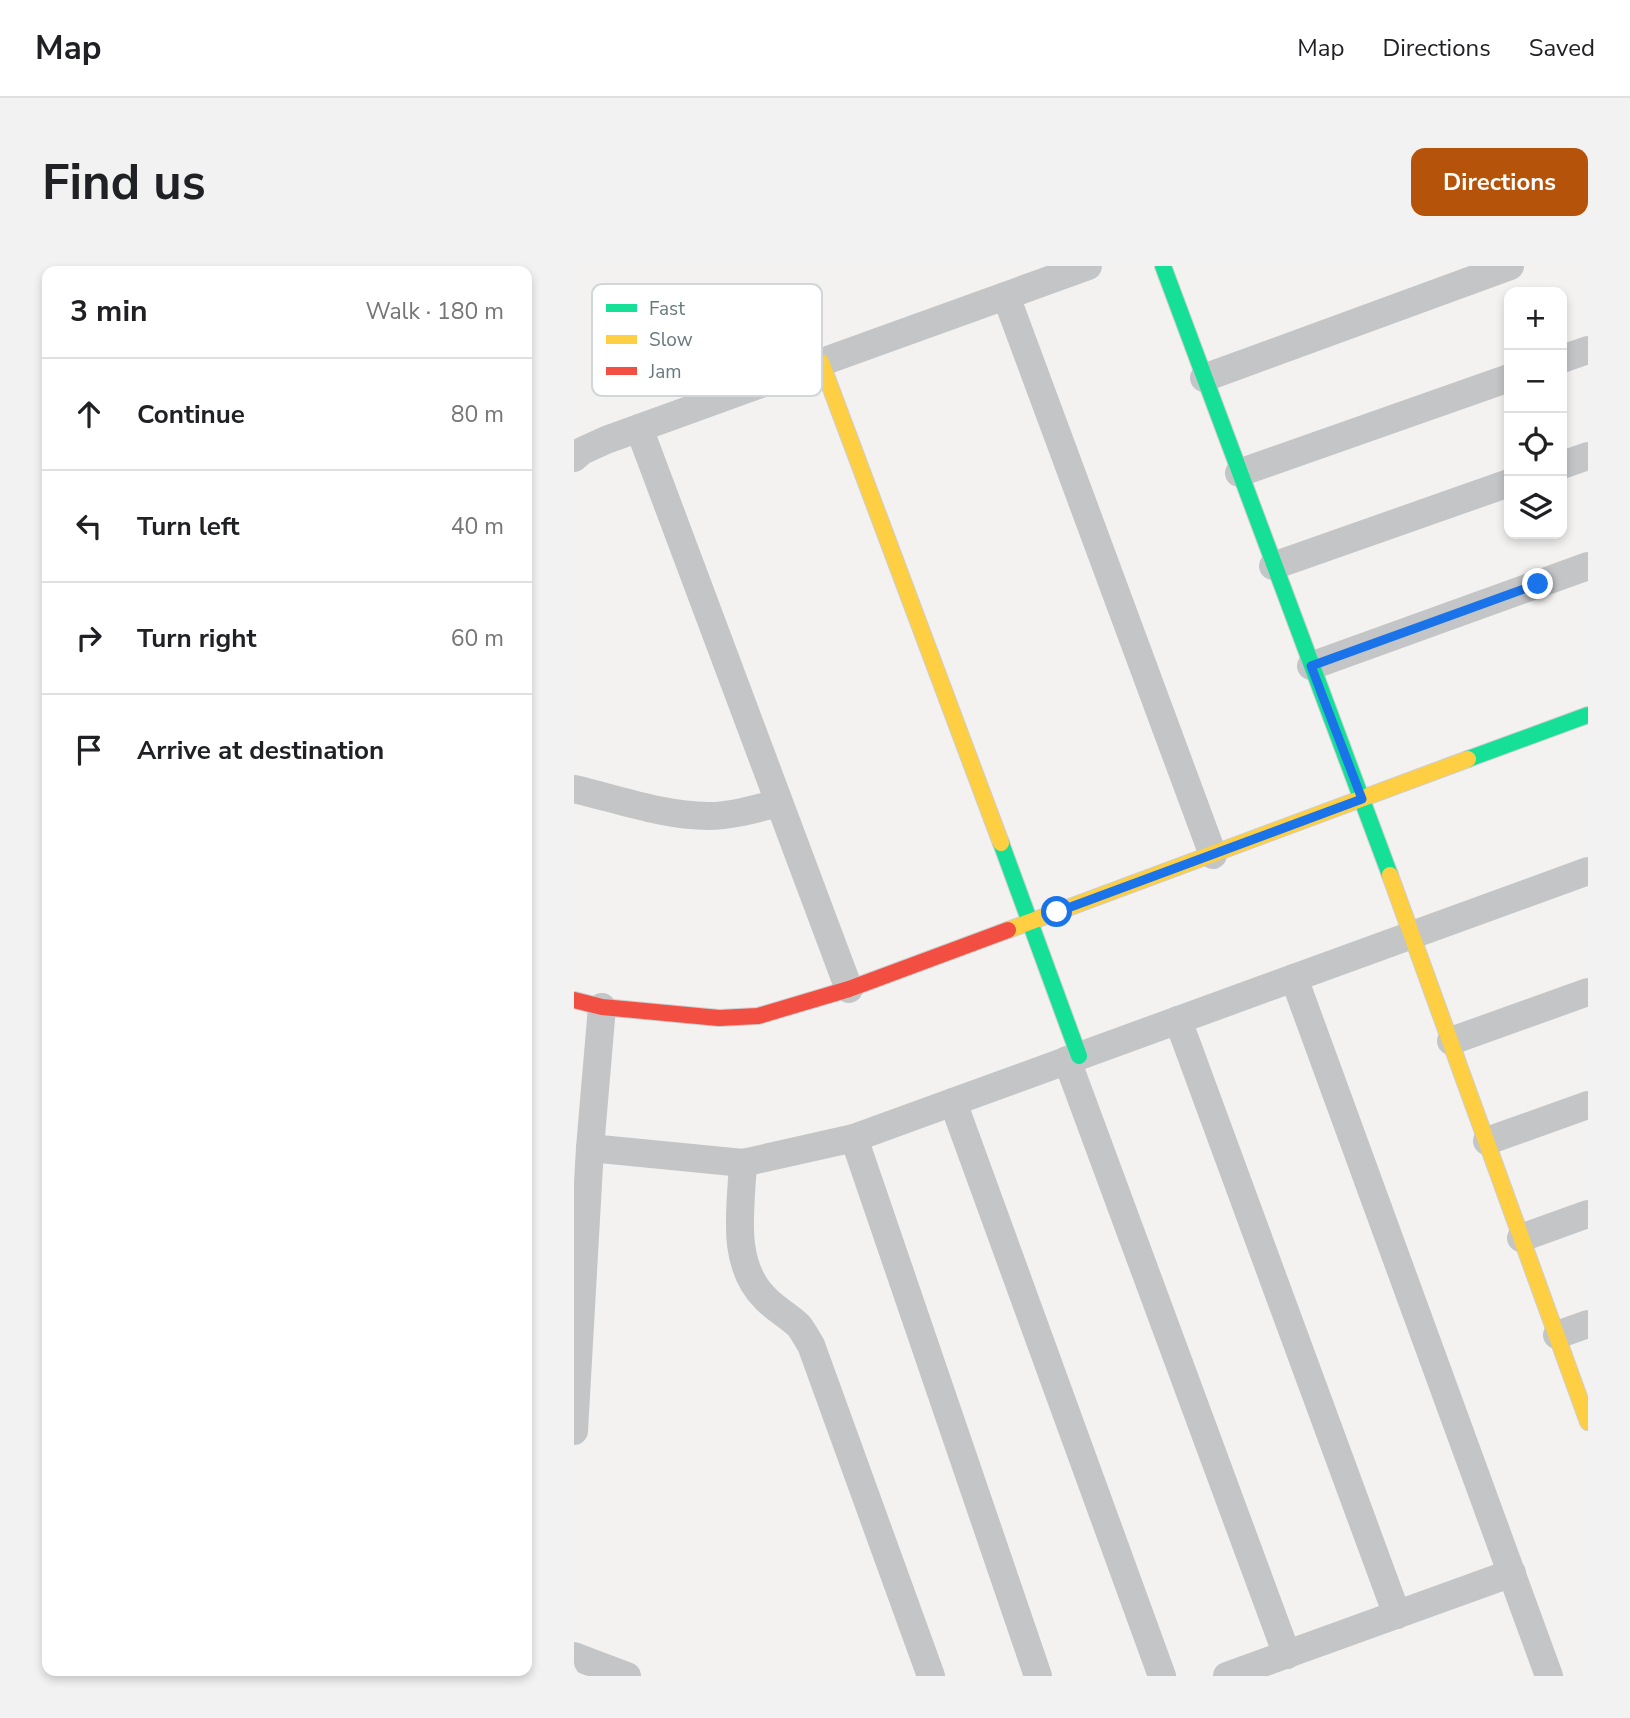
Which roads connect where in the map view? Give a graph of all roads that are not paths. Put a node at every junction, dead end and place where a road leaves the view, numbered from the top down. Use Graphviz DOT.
graph roads {
  1 [pos="1088,266"];
  2 [pos="1163,266"];
  3 [pos="1510,266"];
  4 [pos="1006,296"];
  5 [pos="1588,350"];
  6 [pos="1567,357"];
  7 [pos="822,362"];
  8 [pos="822,365"];
  9 [pos="1204,378"];
  10 [pos="1504,380"];
  11 [pos="727,396"];
  12 [pos="639,428"];
  13 [pos="1588,456"];
  14 [pos="574,458"];
  15 [pos="1567,463"];
  16 [pos="1239,473"];
  17 [pos="1504,485"];
  18 [pos="1273,566"];
  19 [pos="1588,566"];
  20 [pos="1311,666"];
  21 [pos="1588,715"];
  22 [pos="574,789"];
  23 [pos="1362,799"];
  24 [pos="778,803"];
  25 [pos="1213,855"];
  26 [pos="1588,871"];
  27 [pos="1031,922"];
  28 [pos="1410,935"];
  29 [pos="1294,978"];
  30 [pos="849,989"];
  31 [pos="1588,992"];
  32 [pos="574,1000"];
  33 [pos="602,1007"];
  34 [pos="1178,1020"];
  35 [pos="1451,1041"];
  36 [pos="1073,1058"];
  37 [pos="953,1102"];
  38 [pos="1588,1105"];
  39 [pos="854,1138"];
  40 [pos="1487,1141"];
  41 [pos="590,1148"];
  42 [pos="743,1163"];
  43 [pos="1588,1214"];
  44 [pos="1521,1238"];
  45 [pos="1588,1324"];
  46 [pos="1556,1335"];
  47 [pos="1588,1422"];
  48 [pos="574,1431"];
  49 [pos="1512,1573"];
  50 [pos="1397,1615"];
  51 [pos="1287,1655"];
  52 [pos="574,1656"];
  53 [pos="627,1676"];
  54 [pos="931,1676"];
  55 [pos="1038,1676"];
  56 [pos="1162,1676"];
  57 [pos="1227,1676"];
  58 [pos="1549,1676"];
  1 -- 4 [label="street"];
  2 -- 9 [label="street"];
  3 -- 9 [label="street"];
  4 -- 7 [label="street"];
  4 -- 25 [label="street"];
  5 -- 6 [label="street"];
  8 -- 27 [label="street"];
  9 -- 16 [label="street"];
  10 -- 16 [label="street"];
  11 -- 12 [label="street"];
  12 -- 14 [label="street"];
  12 -- 24 [label="street"];
  13 -- 15 [label="street"];
  16 -- 18 [label="street"];
  17 -- 18 [label="street"];
  18 -- 20 [label="street"];
  19 -- 20 [label="street"];
  20 -- 23 [label="street"];
  21 -- 23 [label="street"];
  22 -- 24 [label="street"];
  23 -- 25 [label="street"];
  23 -- 28 [label="street"];
  24 -- 30 [label="street"];
  25 -- 27 [label="street"];
  26 -- 28 [label="street"];
  27 -- 30 [label="street"];
  27 -- 36 [label="street"];
  28 -- 29 [label="street"];
  28 -- 35 [label="street"];
  29 -- 34 [label="street"];
  29 -- 49 [label="street"];
  30 -- 33 [label="street"];
  31 -- 35 [label="street"];
  32 -- 33 [label="street"];
  33 -- 41 [label="street"];
  34 -- 36 [label="street"];
  34 -- 50 [label="street"];
  35 -- 40 [label="street"];
  36 -- 37 [label="street"];
  36 -- 51 [label="street"];
  37 -- 39 [label="street"];
  37 -- 56 [label="street"];
  38 -- 40 [label="street"];
  39 -- 42 [label="street"];
  39 -- 55 [label="street"];
  40 -- 44 [label="street"];
  41 -- 42 [label="street"];
  41 -- 48 [label="street"];
  42 -- 54 [label="street"];
  43 -- 44 [label="street"];
  44 -- 46 [label="street"];
  45 -- 46 [label="street"];
  46 -- 47 [label="street"];
  49 -- 50 [label="street"];
  49 -- 58 [label="street"];
  50 -- 51 [label="street"];
  51 -- 57 [label="street"];
  52 -- 53 [label="street"];
}
